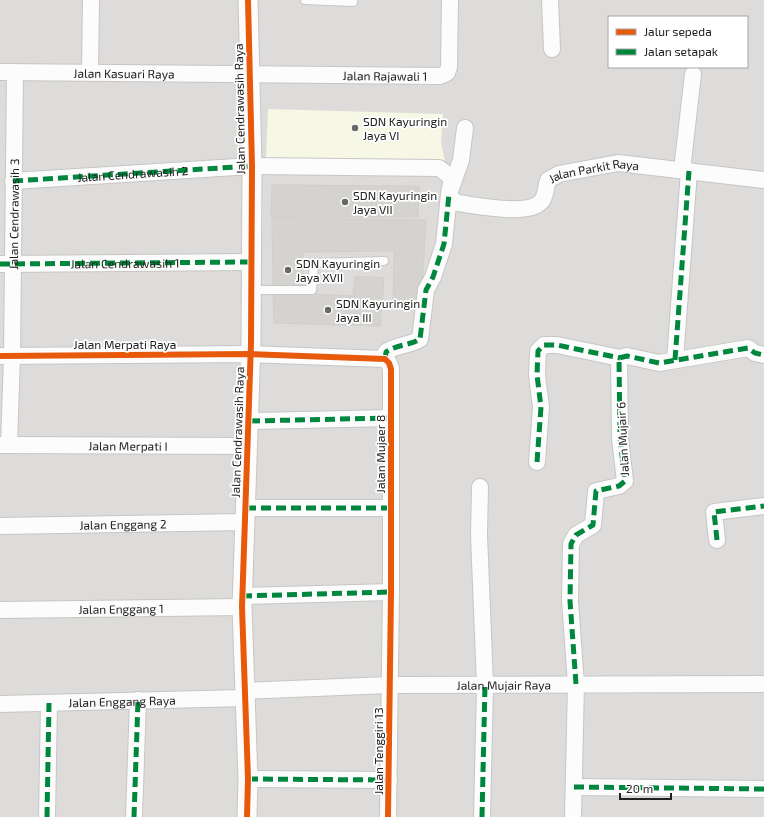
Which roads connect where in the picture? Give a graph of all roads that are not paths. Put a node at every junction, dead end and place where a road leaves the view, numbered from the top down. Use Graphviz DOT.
graph roads {
  1 [pos="91,0"];
  2 [pos="248,0"];
  3 [pos="305,0"];
  4 [pos="450,0"];
  5 [pos="550,0"];
  6 [pos="353,2"];
  7 [pos="552,49"];
  8 [pos="8,72"];
  9 [pos="90,72"];
  10 [pos="693,74"];
  11 [pos="248,75"];
  12 [pos="465,128"];
  13 [pos="252,166"];
  14 [pos="686,170"];
  15 [pos="764,180"];
  16 [pos="13,181"];
  17 [pos="449,194"];
  18 [pos="384,261"];
  19 [pos="250,262"];
  20 [pos="6,264"];
  21 [pos="251,290"];
  22 [pos="250,354"];
  23 [pos="764,355"];
  24 [pos="6,356"];
  25 [pos="620,358"];
  26 [pos="385,359"];
  27 [pos="675,360"];
  28 [pos="391,418"];
  29 [pos="250,421"];
  30 [pos="4,445"];
  31 [pos="248,446"];
  32 [pos="537,462"];
  33 [pos="480,488"];
  34 [pos="764,506"];
  35 [pos="390,508"];
  36 [pos="246,515"];
  37 [pos="0,526"];
  38 [pos="717,540"];
  39 [pos="391,592"];
  40 [pos="242,601"];
  41 [pos="0,610"];
  42 [pos="576,684"];
  43 [pos="764,684"];
  44 [pos="389,685"];
  45 [pos="485,685"];
  46 [pos="244,694"];
  47 [pos="138,700"];
  48 [pos="50,703"];
  49 [pos="0,704"];
  50 [pos="248,779"];
  51 [pos="389,780"];
  52 [pos="574,787"];
  53 [pos="764,789"];
  54 [pos="47,817"];
  55 [pos="134,817"];
  56 [pos="247,817"];
  57 [pos="388,817"];
  58 [pos="482,817"];
  59 [pos="573,817"];
  1 -- 9 [label="street"];
  2 -- 11 [label="street, Jalan Cendrawasih Raya"];
  3 -- 6 [label="lane"];
  4 -- 11 [label="street, Jalan Rajawali 1"];
  5 -- 7 [label="street"];
  8 -- 9 [label="street, Jalan Kasuari Raya"];
  8 -- 16 [label="street, Jalan Cendrawasih 3"];
  9 -- 11 [label="street, Jalan Kasuari Raya"];
  10 -- 14 [label="street"];
  11 -- 13 [label="street, Jalan Cendrawasih Raya"];
  12 -- 17 [label="street"];
  13 -- 16 [label="street, Jalan Cendrawasih 2"];
  13 -- 17 [label="street"];
  13 -- 19 [label="street, Jalan Cendrawasih Raya"];
  14 -- 15 [label="street, Jalan Parkit Raya"];
  14 -- 17 [label="street, Jalan Parkit Raya"];
  14 -- 27 [label="street"];
  16 -- 20 [label="street, Jalan Cendrawasih 3"];
  17 -- 26 [label="street"];
  18 -- 21 [label="lane"];
  19 -- 20 [label="street, Jalan Cendrawasih 1"];
  19 -- 21 [label="street, Jalan Cendrawasih Raya"];
  20 -- 24 [label="street, Jalan Cendrawasih 3"];
  21 -- 22 [label="street, Jalan Cendrawasih Raya"];
  22 -- 24 [label="street, Jalan Merpati Raya"];
  22 -- 26 [label="street"];
  22 -- 29 [label="street, Jalan Cendrawasih Raya"];
  23 -- 27 [label="street"];
  24 -- 30 [label="street, Jalan Cendrawasih 3"];
  25 -- 27 [label="street"];
  25 -- 32 [label="street"];
  25 -- 42 [label="street, Jalan Mujair 6"];
  26 -- 28 [label="street, Jalan Mujaer 8"];
  28 -- 29 [label="street"];
  28 -- 35 [label="street, Jalan Mujaer 8"];
  29 -- 31 [label="street, Jalan Cendrawasih Raya"];
  30 -- 31 [label="street, Jalan Merpati I"];
  31 -- 36 [label="street, Jalan Cendrawasih Raya"];
  33 -- 45 [label="street"];
  34 -- 38 [label="street"];
  35 -- 36 [label="street, Jalan Enggang 2"];
  35 -- 39 [label="street, Jalan Mujaer 8"];
  36 -- 37 [label="street, Jalan Enggang 2"];
  36 -- 40 [label="street, Jalan Cendrawasih Raya"];
  39 -- 40 [label="street, Jalan Enggang 1"];
  39 -- 44 [label="street, Jalan Mujaer 8"];
  40 -- 41 [label="street, Jalan Enggang 1"];
  40 -- 46 [label="street, Jalan Cendrawasih Raya"];
  42 -- 43 [label="street, Jalan Mujair Raya"];
  42 -- 45 [label="street, Jalan Mujair Raya"];
  42 -- 52 [label="street"];
  44 -- 45 [label="street, Jalan Mujair Raya"];
  44 -- 46 [label="street, Jalan Mujair Raya"];
  44 -- 51 [label="street, Jalan Tenggiri 13"];
  45 -- 58 [label="street"];
  46 -- 47 [label="street, Jalan Enggang Raya"];
  46 -- 50 [label="street, Jalan Cendrawasih Raya"];
  47 -- 48 [label="street, Jalan Enggang Raya"];
  47 -- 55 [label="street"];
  48 -- 49 [label="street, Jalan Enggang Raya"];
  48 -- 54 [label="street"];
  50 -- 51 [label="street"];
  50 -- 56 [label="street, Jalan Cendrawasih Raya"];
  51 -- 57 [label="street, Jalan Tenggiri 13"];
  52 -- 53 [label="street"];
  52 -- 59 [label="street"];
}
